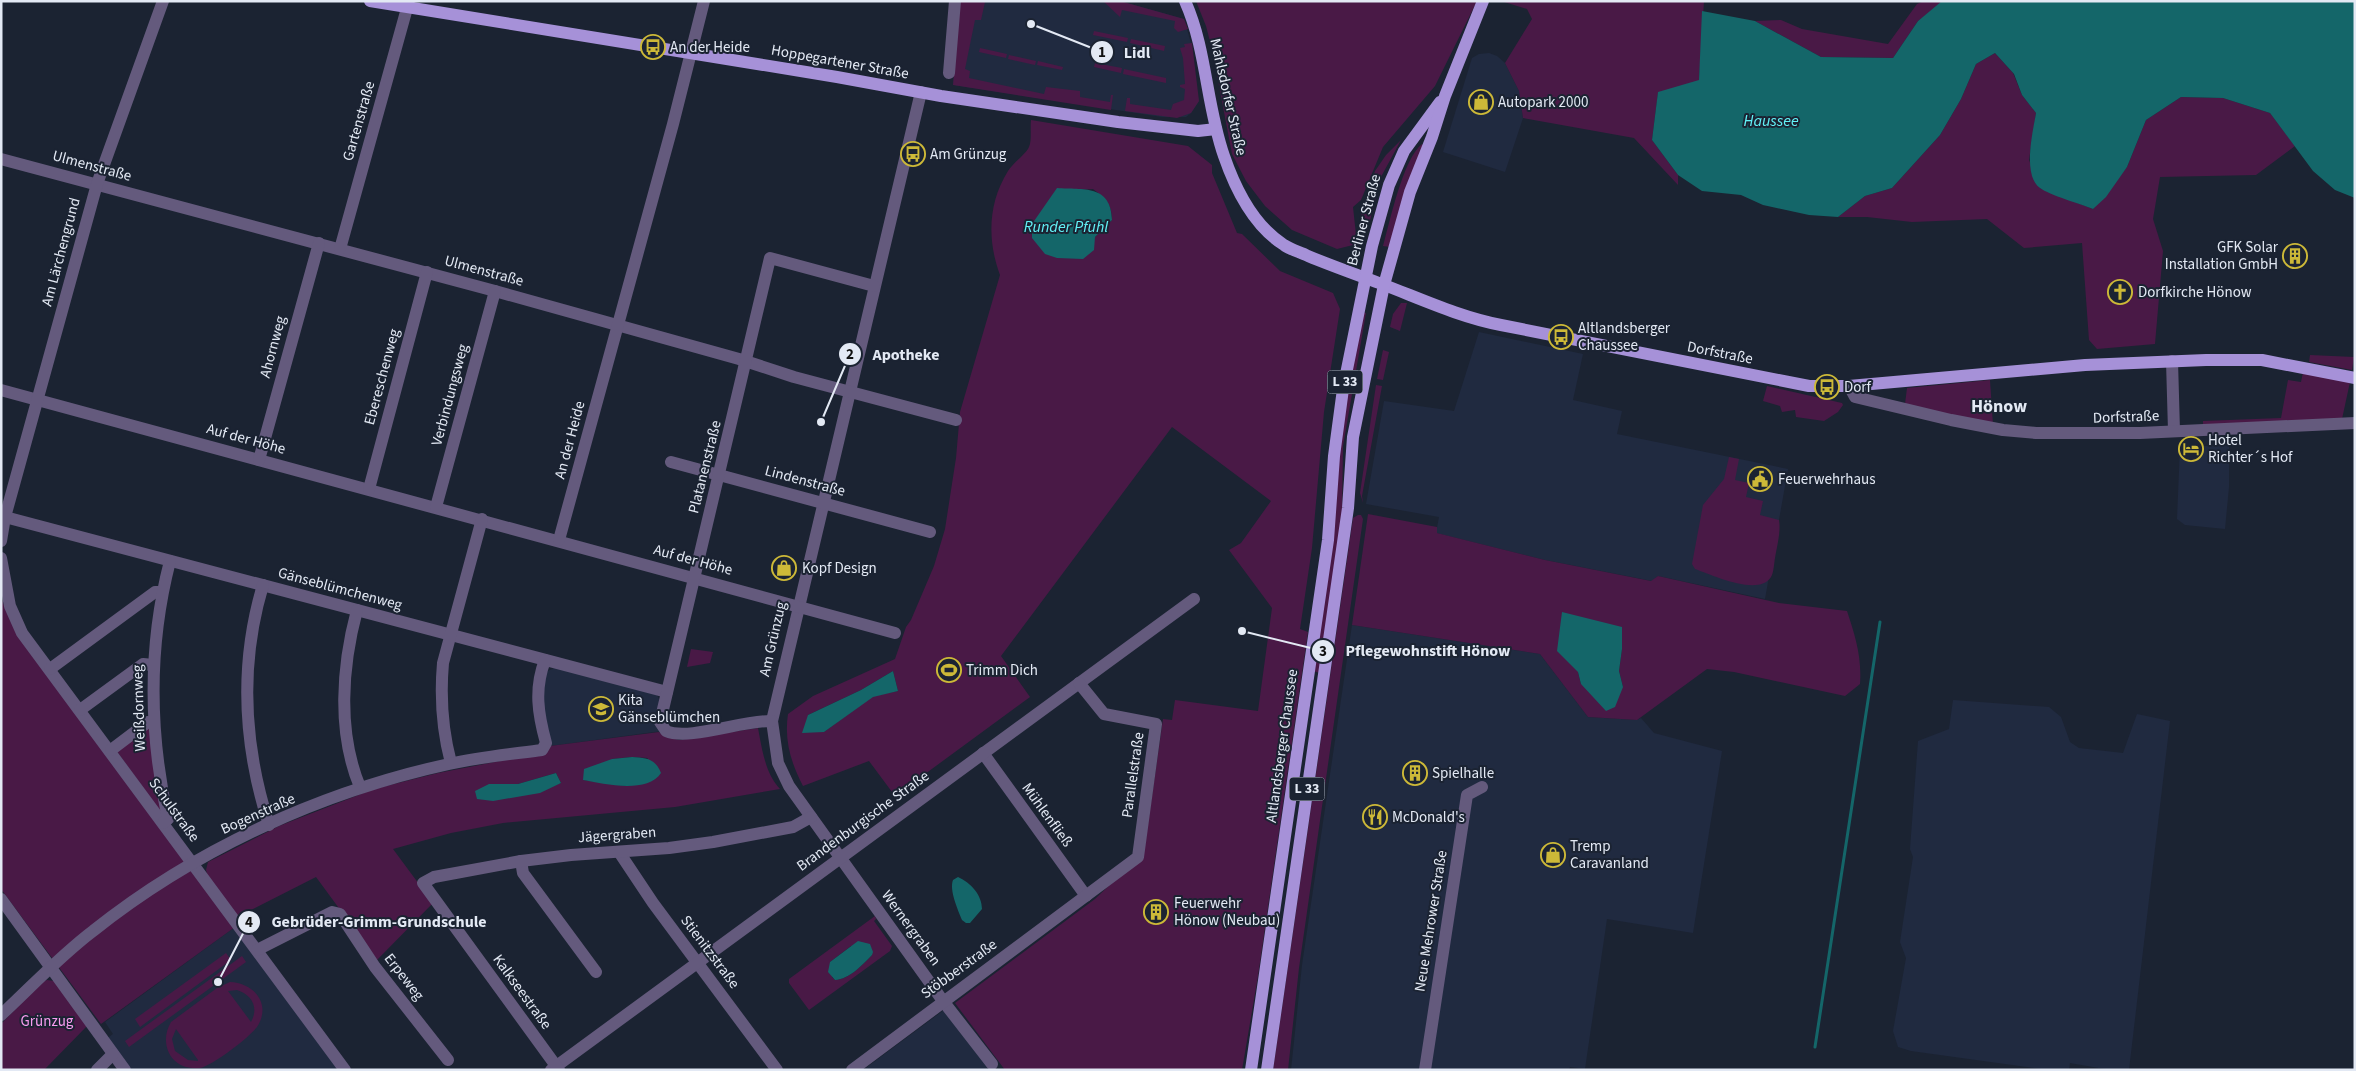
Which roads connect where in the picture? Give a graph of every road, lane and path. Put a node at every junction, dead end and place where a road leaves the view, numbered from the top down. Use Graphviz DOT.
graph roads {
  1 [pos="163,1"];
  2 [pos="370,1"];
  3 [pos="704,1"];
  4 [pos="956,1"];
  5 [pos="1185,1"];
  6 [pos="1483,1"];
  7 [pos="408,4"];
  8 [pos="692,53"];
  9 [pos="949,73"];
  10 [pos="921,92"];
  11 [pos="1445,96"];
  12 [pos="1216,129"];
  13 [pos="1,159"];
  14 [pos="97,184"];
  15 [pos="319,243"];
  16 [pos="340,249"];
  17 [pos="427,272"];
  18 [pos="1365,278"];
  19 [pos="1384,285"];
  20 [pos="874,286"];
  21 [pos="496,291"];
  22 [pos="617,325"];
  23 [pos="2172,361"];
  24 [pos="746,362"];
  25 [pos="2355,378"];
  26 [pos="1848,386"];
  27 [pos="1,390"];
  28 [pos="849,392"];
  29 [pos="38,400"];
  30 [pos="956,420"];
  31 [pos="2355,423"];
  32 [pos="2174,432"];
  33 [pos="259,460"];
  34 [pos="671,462"];
  35 [pos="719,475"];
  36 [pos="369,490"];
  37 [pos="823,503"];
  38 [pos="436,507"];
  39 [pos="5,517"];
  40 [pos="482,520"];
  41 [pos="930,532"];
  42 [pos="559,540"];
  43 [pos="1,541"];
  44 [pos="1,558"];
  45 [pos="170,561"];
  46 [pos="694,578"];
  47 [pos="263,586"];
  48 [pos="162,592"];
  49 [pos="1194,598"];
  50 [pos="798,605"];
  51 [pos="357,610"];
  52 [pos="895,632"];
  53 [pos="449,635"];
  54 [pos="544,660"];
  55 [pos="153,665"];
  56 [pos="50,669"];
  57 [pos="1079,683"];
  58 [pos="669,687"];
  59 [pos="80,710"];
  60 [pos="772,721"];
  61 [pos="153,722"];
  62 [pos="111,750"];
  63 [pos="983,753"];
  64 [pos="451,763"];
  65 [pos="360,787"];
  66 [pos="1482,787"];
  67 [pos="811,817"];
  68 [pos="163,823"];
  69 [pos="268,825"];
  70 [pos="619,852"];
  71 [pos="840,858"];
  72 [pos="521,861"];
  73 [pos="192,863"];
  74 [pos="423,883"];
  75 [pos="1086,896"];
  76 [pos="1,900"];
  77 [pos="257,950"];
  78 [pos="698,963"];
  79 [pos="51,967"];
  80 [pos="596,972"];
  81 [pos="943,1001"];
  82 [pos="1,1015"];
  83 [pos="113,1054"];
  84 [pos="448,1060"];
  85 [pos="992,1064"];
  86 [pos="556,1068"];
  87 [pos="97,1070"];
  88 [pos="125,1070"];
  89 [pos="345,1070"];
  90 [pos="777,1070"];
  91 [pos="852,1070"];
  92 [pos="1251,1070"];
  93 [pos="1267,1070"];
  94 [pos="1425,1070"];
  1 -- 14 [label="street, Am Lärchengrund"];
  2 -- 7 [label="main road, Hoppegartener Straße"];
  3 -- 8 [label="street, An der Heide"];
  4 -- 9 [label="street"];
  5 -- 12 [label="main road, Mahlsdorfer Straße"];
  6 -- 11 [label="main road, Berliner Straße / L 33"];
  7 -- 8 [label="main road, Hoppegartener Straße"];
  7 -- 16 [label="street, Gartenstraße"];
  8 -- 10 [label="main road, Hoppegartener Straße"];
  8 -- 22 [label="street, An der Heide"];
  10 -- 12 [label="main road, Hoppegartener Straße"];
  10 -- 20 [label="street, Am Grünzug"];
  11 -- 18 [label="main road, Berliner Straße / L 33"];
  11 -- 19 [label="main road, Berliner Straße / L 33"];
  12 -- 18 [label="main road, Mahlsdorfer Straße"];
  13 -- 14 [label="street, Ulmenstraße"];
  14 -- 15 [label="street, Ulmenstraße"];
  14 -- 29 [label="street, Am Lärchengrund"];
  15 -- 16 [label="street, Ulmenstraße"];
  15 -- 33 [label="street, Ahornweg"];
  16 -- 17 [label="street, Ulmenstraße"];
  17 -- 21 [label="street, Ulmenstraße"];
  17 -- 36 [label="street, Ebereschenweg"];
  18 -- 19 [label="main road, Mahlsdorfer Straße"];
  18 -- 92 [label="main road, Altlandsberger Chaussee / L 33"];
  19 -- 26 [label="main road, Dorfstraße"];
  19 -- 93 [label="main road, Altlandsberger Chaussee / L 33"];
  20 -- 24 [label="street, Platanenstraße"];
  20 -- 28 [label="street, Am Grünzug"];
  21 -- 22 [label="street, Ulmenstraße"];
  21 -- 38 [label="street, Verbindungsweg"];
  22 -- 24 [label="street, Ulmenstraße"];
  22 -- 42 [label="street, An der Heide"];
  23 -- 25 [label="main road, Dorfstraße"];
  23 -- 26 [label="main road, Dorfstraße"];
  23 -- 32 [label="street, Dorfstraße"];
  24 -- 28 [label="street, Ulmenstraße"];
  24 -- 35 [label="street, Platanenstraße"];
  26 -- 32 [label="street, Dorfstraße"];
  27 -- 29 [label="street, Auf der Höhe"];
  28 -- 30 [label="street, Ulmenstraße"];
  28 -- 37 [label="street, Am Grünzug"];
  29 -- 33 [label="street, Auf der Höhe"];
  29 -- 39 [label="street, Am Lärchengrund"];
  31 -- 32 [label="street, Dorfstraße"];
  33 -- 36 [label="street, Auf der Höhe"];
  34 -- 35 [label="street, Lindenstraße"];
  35 -- 37 [label="street, Lindenstraße"];
  35 -- 46 [label="street, Platanenstraße"];
  36 -- 38 [label="street, Auf der Höhe"];
  37 -- 41 [label="street, Lindenstraße"];
  37 -- 50 [label="street, Am Grünzug"];
  38 -- 40 [label="street, Auf der Höhe"];
  39 -- 43 [label="street"];
  39 -- 45 [label="street, Gänseblümchenweg"];
  40 -- 42 [label="street, Auf der Höhe"];
  40 -- 53 [label="street"];
  42 -- 46 [label="street, Auf der Höhe"];
  44 -- 56 [label="street, Schulstraße"];
  45 -- 47 [label="street, Gänseblümchenweg"];
  45 -- 48 [label="street, Weißdornweg"];
  46 -- 50 [label="street, Auf der Höhe"];
  46 -- 58 [label="street, Platanenstraße"];
  47 -- 51 [label="street, Gänseblümchenweg"];
  47 -- 69 [label="street"];
  48 -- 55 [label="street, Weißdornweg"];
  48 -- 56 [label="street"];
  49 -- 57 [label="street, Brandenburgische Straße"];
  50 -- 52 [label="street, Auf der Höhe"];
  50 -- 60 [label="street, Am Grünzug"];
  51 -- 53 [label="street, Gänseblümchenweg"];
  51 -- 65 [label="street"];
  53 -- 54 [label="street, Gänseblümchenweg"];
  53 -- 64 [label="street"];
  54 -- 58 [label="street, Gänseblümchenweg"];
  54 -- 64 [label="street, Bogenstraße"];
  55 -- 59 [label="street"];
  55 -- 61 [label="street, Weißdornweg"];
  56 -- 59 [label="street, Schulstraße"];
  57 -- 63 [label="street, Brandenburgische Straße"];
  57 -- 75 [label="street, Parallelstraße"];
  58 -- 60 [label="street, Platanenstraße"];
  59 -- 62 [label="street, Schulstraße"];
  60 -- 67 [label="street, Am Grünzug"];
  61 -- 62 [label="street"];
  61 -- 68 [label="street, Weißdornweg"];
  62 -- 68 [label="street, Schulstraße"];
  63 -- 71 [label="street, Brandenburgische Straße"];
  63 -- 75 [label="street, Mühlenfließ"];
  64 -- 65 [label="street, Bogenstraße"];
  65 -- 69 [label="street, Bogenstraße"];
  66 -- 94 [label="street, Neue Mehrower Straße"];
  67 -- 70 [label="street, Jägergraben"];
  67 -- 71 [label="street, Am Grünzug"];
  68 -- 73 [label="street, Schulstraße"];
  69 -- 73 [label="street, Bogenstraße"];
  70 -- 72 [label="street, Jägergraben"];
  70 -- 78 [label="street, Stienitzstraße"];
  71 -- 78 [label="street, Brandenburgische Straße"];
  71 -- 81 [label="street, Wernergraben"];
  72 -- 74 [label="street, Jägergraben"];
  72 -- 80 [label="street"];
  73 -- 77 [label="street, Schulstraße"];
  73 -- 79 [label="street, Bogenstraße"];
  74 -- 86 [label="street, Kalkseestraße"];
  75 -- 81 [label="street, Stöbberstraße"];
  76 -- 79 [label="street"];
  77 -- 84 [label="street, Erpeweg"];
  77 -- 89 [label="street, Schulstraße"];
  78 -- 86 [label="street, Brandenburgische Straße"];
  78 -- 90 [label="street, Stienitzstraße"];
  79 -- 82 [label="street, Bogenstraße"];
  79 -- 83 [label="street"];
  81 -- 85 [label="street, Wernergraben"];
  81 -- 91 [label="street, Stöbberstraße"];
  83 -- 87 [label="street"];
  83 -- 88 [label="street"];
}
